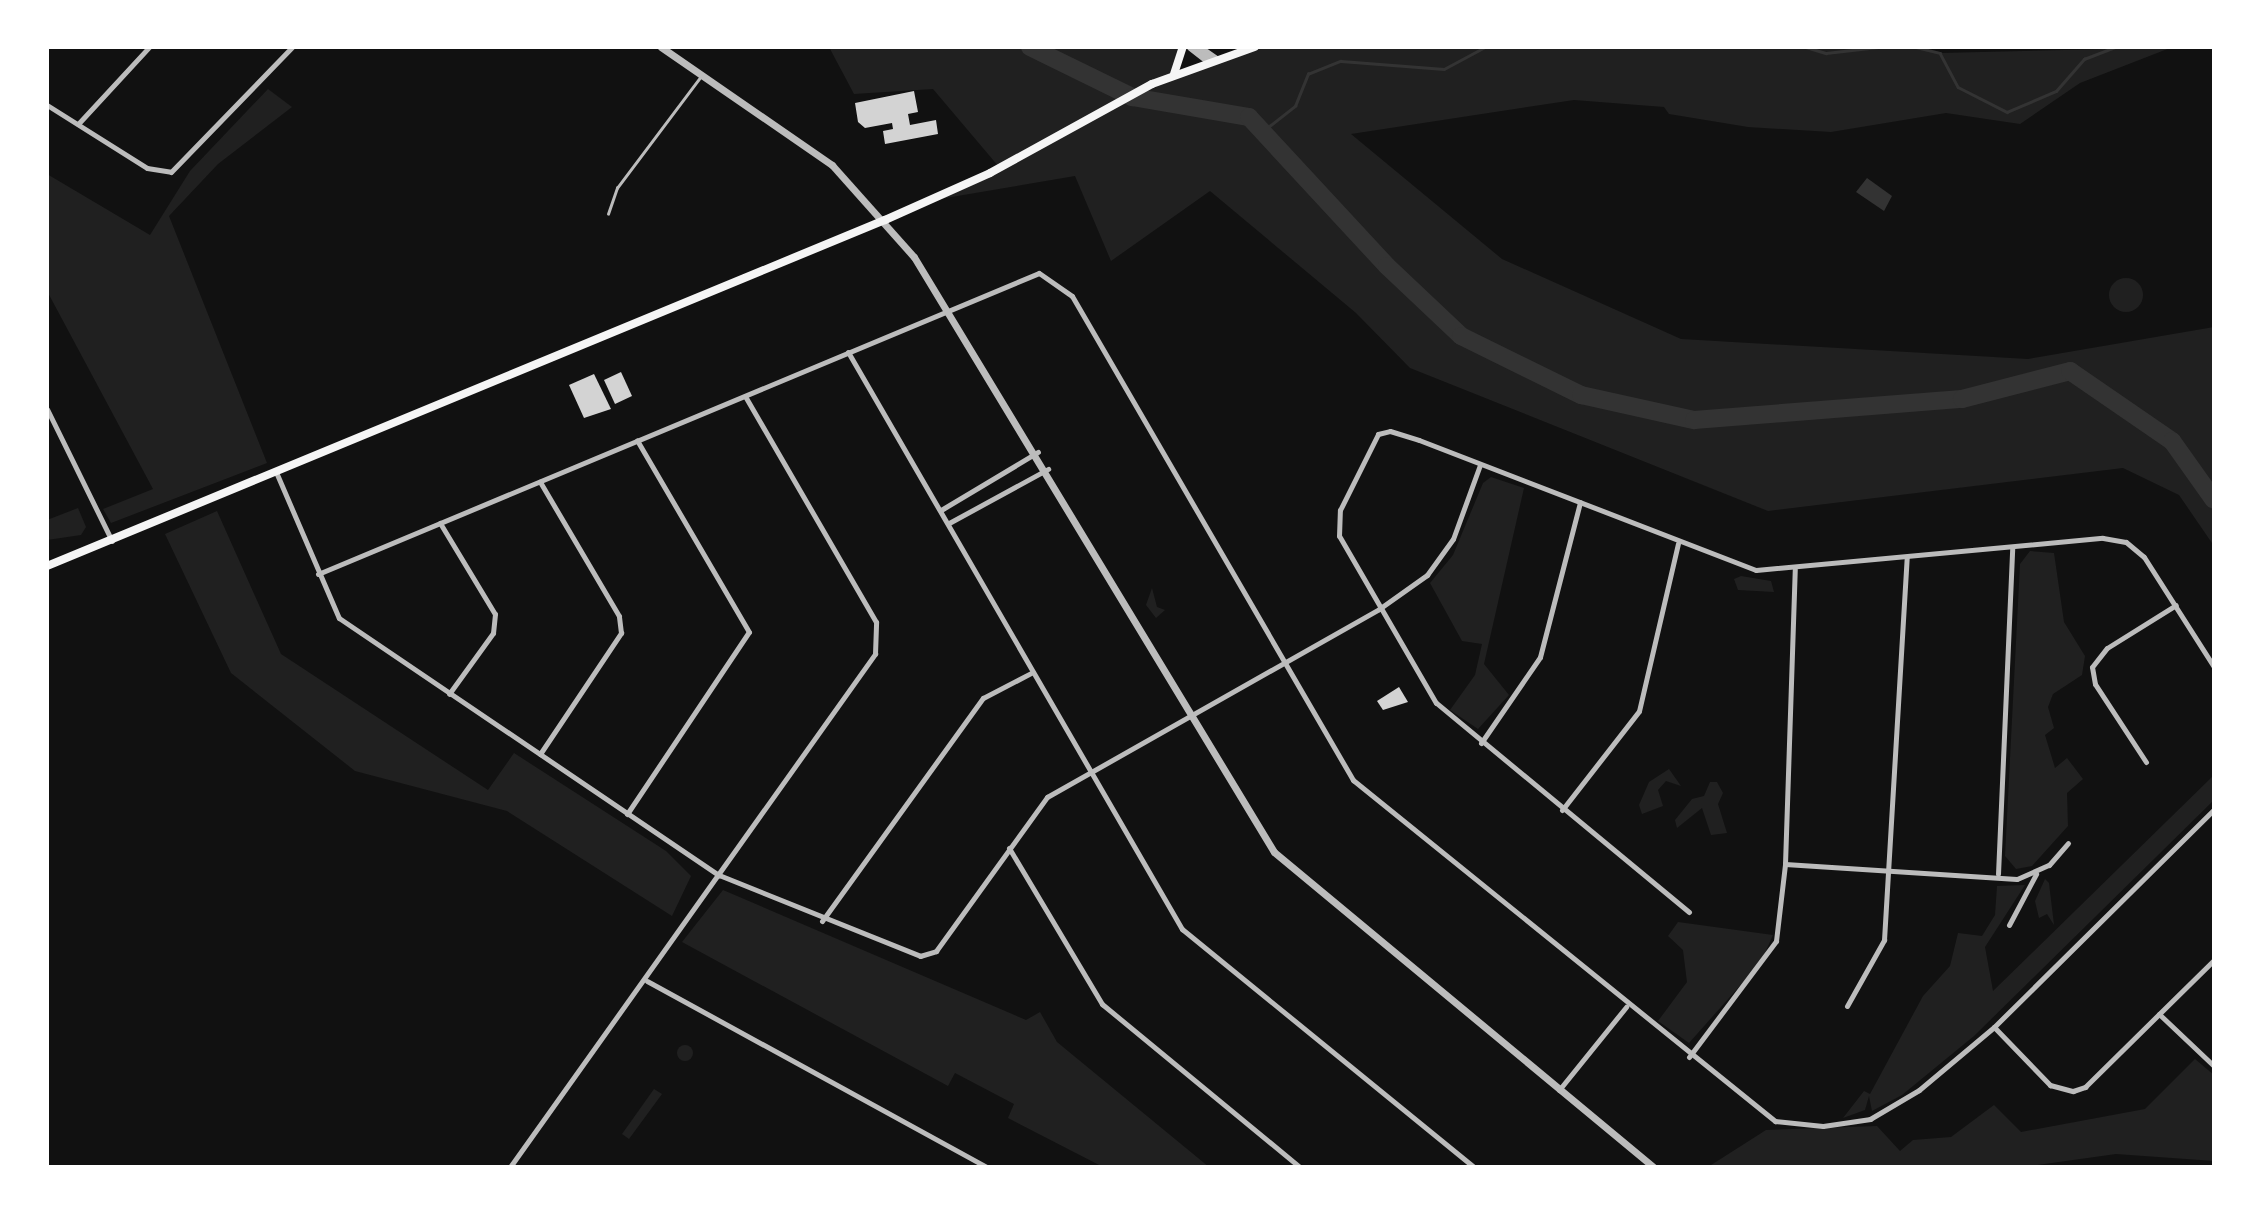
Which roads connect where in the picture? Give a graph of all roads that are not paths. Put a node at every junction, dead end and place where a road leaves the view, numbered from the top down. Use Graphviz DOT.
graph roads {
  1 [pos="149,47"];
  2 [pos="292,47"];
  3 [pos="661,47"];
  4 [pos="1183,47"];
  5 [pos="1190,47"];
  6 [pos="1199,47"];
  7 [pos="1255,47"];
  8 [pos="1212,61"];
  9 [pos="1174,74"];
  10 [pos="701,76"];
  11 [pos="47,105"];
  12 [pos="79,124"];
  13 [pos="608,214"];
  14 [pos="885,220"];
  15 [pos="947,306"];
  16 [pos="848,352"];
  17 [pos="745,396"];
  18 [pos="47,409"];
  19 [pos="638,440"];
  20 [pos="1038,452"];
  21 [pos="1480,465"];
  22 [pos="1048,469"];
  23 [pos="276,472"];
  24 [pos="540,482"];
  25 [pos="1580,502"];
  26 [pos="941,510"];
  27 [pos="440,523"];
  28 [pos="949,523"];
  29 [pos="112,541"];
  30 [pos="1678,542"];
  31 [pos="2012,548"];
  32 [pos="1907,558"];
  33 [pos="47,566"];
  34 [pos="1795,569"];
  35 [pos="318,574"];
  36 [pos="2176,605"];
  37 [pos="1379,609"];
  38 [pos="1279,661"];
  39 [pos="2214,667"];
  40 [pos="1034,671"];
  41 [pos="449,694"];
  42 [pos="1189,713"];
  43 [pos="1482,743"];
  44 [pos="540,754"];
  45 [pos="2146,762"];
  46 [pos="1090,771"];
  47 [pos="2214,808"];
  48 [pos="1562,810"];
  49 [pos="627,814"];
  50 [pos="2068,843"];
  51 [pos="1009,848"];
  52 [pos="1785,864"];
  53 [pos="1889,871"];
  54 [pos="1998,874"];
  55 [pos="2036,874"];
  56 [pos="719,875"];
  57 [pos="1689,912"];
  58 [pos="822,920"];
  59 [pos="2009,925"];
  60 [pos="2214,960"];
  61 [pos="647,981"];
  62 [pos="1847,1006"];
  63 [pos="1626,1007"];
  64 [pos="2159,1014"];
  65 [pos="1994,1027"];
  66 [pos="1689,1057"];
  67 [pos="2214,1066"];
  68 [pos="1559,1090"];
  69 [pos="510,1167"];
  70 [pos="987,1167"];
  71 [pos="1300,1167"];
  72 [pos="1474,1167"];
  73 [pos="1653,1167"];
  1 -- 12 [label="street"];
  2 -- 12 [label="street"];
  3 -- 10 [label="street"];
  4 -- 9 [label="main road"];
  5 -- 8 [label="street"];
  6 -- 8 [label="street"];
  7 -- 8 [label="main road"];
  8 -- 9 [label="main road"];
  9 -- 14 [label="main road"];
  10 -- 13 [label="lane"];
  10 -- 14 [label="street"];
  11 -- 12 [label="street"];
  14 -- 15 [label="street"];
  14 -- 23 [label="main road"];
  15 -- 16 [label="street"];
  15 -- 20 [label="street"];
  15 -- 38 [label="street"];
  16 -- 17 [label="street"];
  16 -- 26 [label="street"];
  17 -- 19 [label="street"];
  17 -- 56 [label="street"];
  18 -- 29 [label="street"];
  19 -- 24 [label="street"];
  19 -- 49 [label="street"];
  20 -- 22 [label="street"];
  20 -- 26 [label="street"];
  21 -- 25 [label="street"];
  21 -- 37 [label="street"];
  21 -- 37 [label="street"];
  22 -- 28 [label="street"];
  22 -- 42 [label="street"];
  23 -- 29 [label="main road"];
  23 -- 35 [label="street"];
  24 -- 27 [label="street"];
  24 -- 44 [label="street"];
  25 -- 30 [label="street"];
  25 -- 43 [label="street"];
  26 -- 28 [label="street"];
  27 -- 35 [label="street"];
  27 -- 41 [label="street"];
  28 -- 40 [label="street"];
  29 -- 33 [label="main road"];
  30 -- 34 [label="street"];
  30 -- 48 [label="street"];
  31 -- 32 [label="street"];
  31 -- 36 [label="street"];
  31 -- 54 [label="street"];
  32 -- 34 [label="street"];
  32 -- 53 [label="street"];
  34 -- 52 [label="street"];
  35 -- 41 [label="street"];
  36 -- 39 [label="street"];
  36 -- 45 [label="street"];
  37 -- 38 [label="street"];
  37 -- 43 [label="street"];
  38 -- 42 [label="street"];
  38 -- 63 [label="street"];
  40 -- 46 [label="street"];
  40 -- 58 [label="street"];
  41 -- 44 [label="street"];
  42 -- 46 [label="street"];
  42 -- 68 [label="street"];
  43 -- 48 [label="street"];
  44 -- 49 [label="street"];
  46 -- 51 [label="street"];
  46 -- 72 [label="street"];
  47 -- 65 [label="street"];
  48 -- 57 [label="street"];
  49 -- 56 [label="street"];
  50 -- 55 [label="street"];
  51 -- 58 [label="street"];
  51 -- 71 [label="street"];
  52 -- 53 [label="street"];
  52 -- 66 [label="street"];
  53 -- 54 [label="street"];
  53 -- 62 [label="street"];
  54 -- 55 [label="street"];
  55 -- 59 [label="street"];
  56 -- 58 [label="street"];
  56 -- 61 [label="street"];
  60 -- 64 [label="street"];
  61 -- 69 [label="street"];
  61 -- 70 [label="street"];
  63 -- 66 [label="street"];
  63 -- 68 [label="street"];
  64 -- 65 [label="street"];
  64 -- 67 [label="street"];
  65 -- 66 [label="street"];
  68 -- 73 [label="street"];
}
